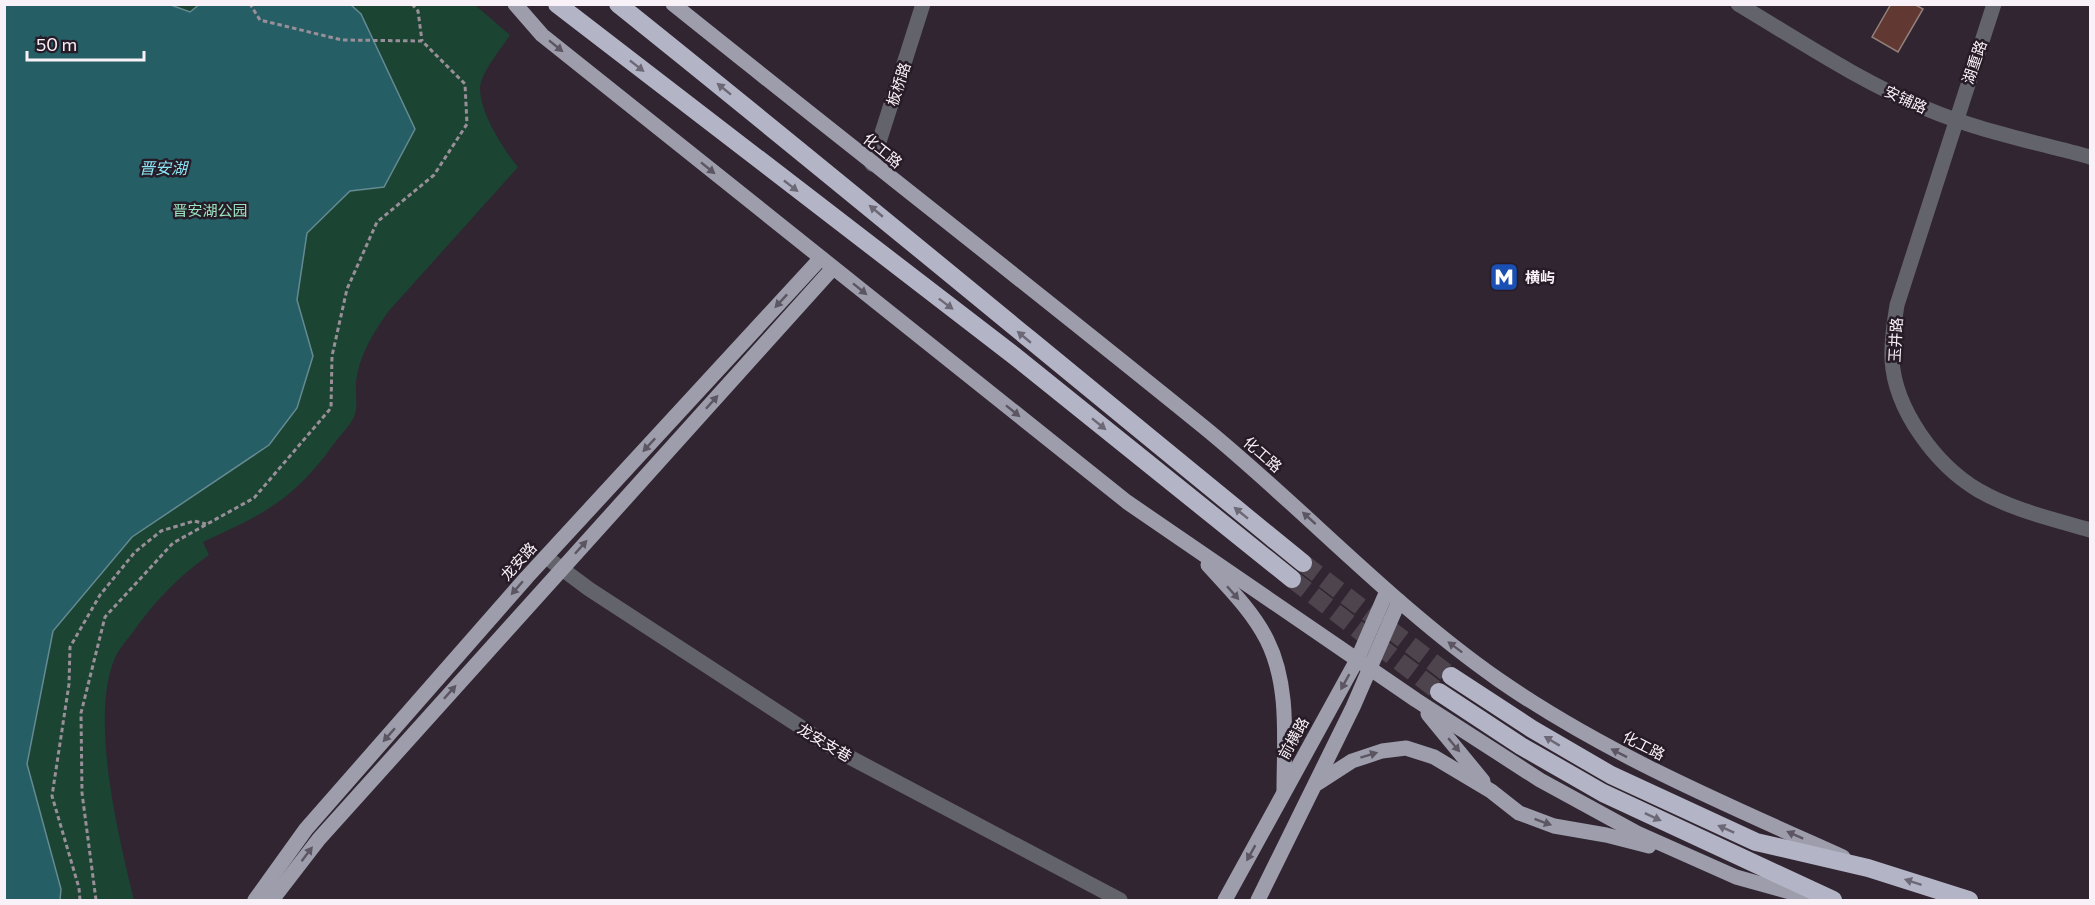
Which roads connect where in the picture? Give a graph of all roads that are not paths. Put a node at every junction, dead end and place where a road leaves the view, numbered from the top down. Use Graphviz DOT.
graph roads {
  1 [pos="514,4"];
  2 [pos="557,4"];
  3 [pos="618,4"];
  4 [pos="673,4"];
  5 [pos="923,4"];
  6 [pos="1738,4"];
  7 [pos="1994,4"];
  8 [pos="1955,120"];
  9 [pos="2091,157"];
  10 [pos="873,164"];
  11 [pos="827,263"];
  12 [pos="2091,530"];
  13 [pos="1194,549"];
  14 [pos="546,557"];
  15 [pos="1302,563"];
  16 [pos="561,568"];
  17 [pos="1292,579"];
  18 [pos="1393,596"];
  19 [pos="1358,658"];
  20 [pos="1371,668"];
  21 [pos="1451,676"];
  22 [pos="1439,692"];
  23 [pos="1416,700"];
  24 [pos="1318,783"];
  25 [pos="1491,791"];
  26 [pos="1284,794"];
  27 [pos="1689,857"];
  28 [pos="1868,868"];
  29 [pos="255,900"];
  30 [pos="272,900"];
  31 [pos="1120,900"];
  32 [pos="1225,900"];
  33 [pos="1258,900"];
  34 [pos="1819,900"];
  35 [pos="1833,900"];
  36 [pos="1969,900"];
  1 -- 11 [label="main road, one-way"];
  2 -- 17 [label="highway, one-way"];
  15 -- 3 [label="highway, one-way"];
  4 -- 10 [label="main road, 化工路"];
  5 -- 10 [label="street, 板桥路"];
  6 -- 8 [label="street, 安铺路"];
  7 -- 8 [label="street, 湖重路"];
  8 -- 9 [label="street, 安铺路"];
  8 -- 12 [label="street, 玉井路"];
  18 -- 10 [label="main road, 化工路, one-way"];
  11 -- 13 [label="main road, one-way"];
  11 -- 14 [label="main road, 龙安路, one-way"];
  16 -- 11 [label="main road, one-way"];
  13 -- 19 [label="main road"];
  13 -- 26 [label="main road, one-way"];
  14 -- 16 [label="street, 龙安支巷"];
  14 -- 29 [label="main road, 龙安路, one-way"];
  30 -- 16 [label="main road, one-way"];
  16 -- 31 [label="street, 龙安支巷"];
  18 -- 19 [label="main road, 前横路"];
  18 -- 20 [label="main road"];
  28 -- 18 [label="main road, 化工路, one-way"];
  19 -- 20 [label="main road"];
  19 -- 26 [label="main road, 前横路, one-way"];
  20 -- 23 [label="main road"];
  20 -- 24 [label="main road"];
  28 -- 21 [label="highway, 化工路, one-way"];
  22 -- 35 [label="highway, one-way"];
  23 -- 25 [label="main road, one-way"];
  23 -- 27 [label="main road"];
  24 -- 25 [label="main road, one-way"];
  24 -- 33 [label="main road"];
  25 -- 27 [label="main road, one-way"];
  26 -- 32 [label="main road, 前横路, one-way"];
  27 -- 34 [label="main road"];
  36 -- 28 [label="highway, 化工路, one-way"];
}
